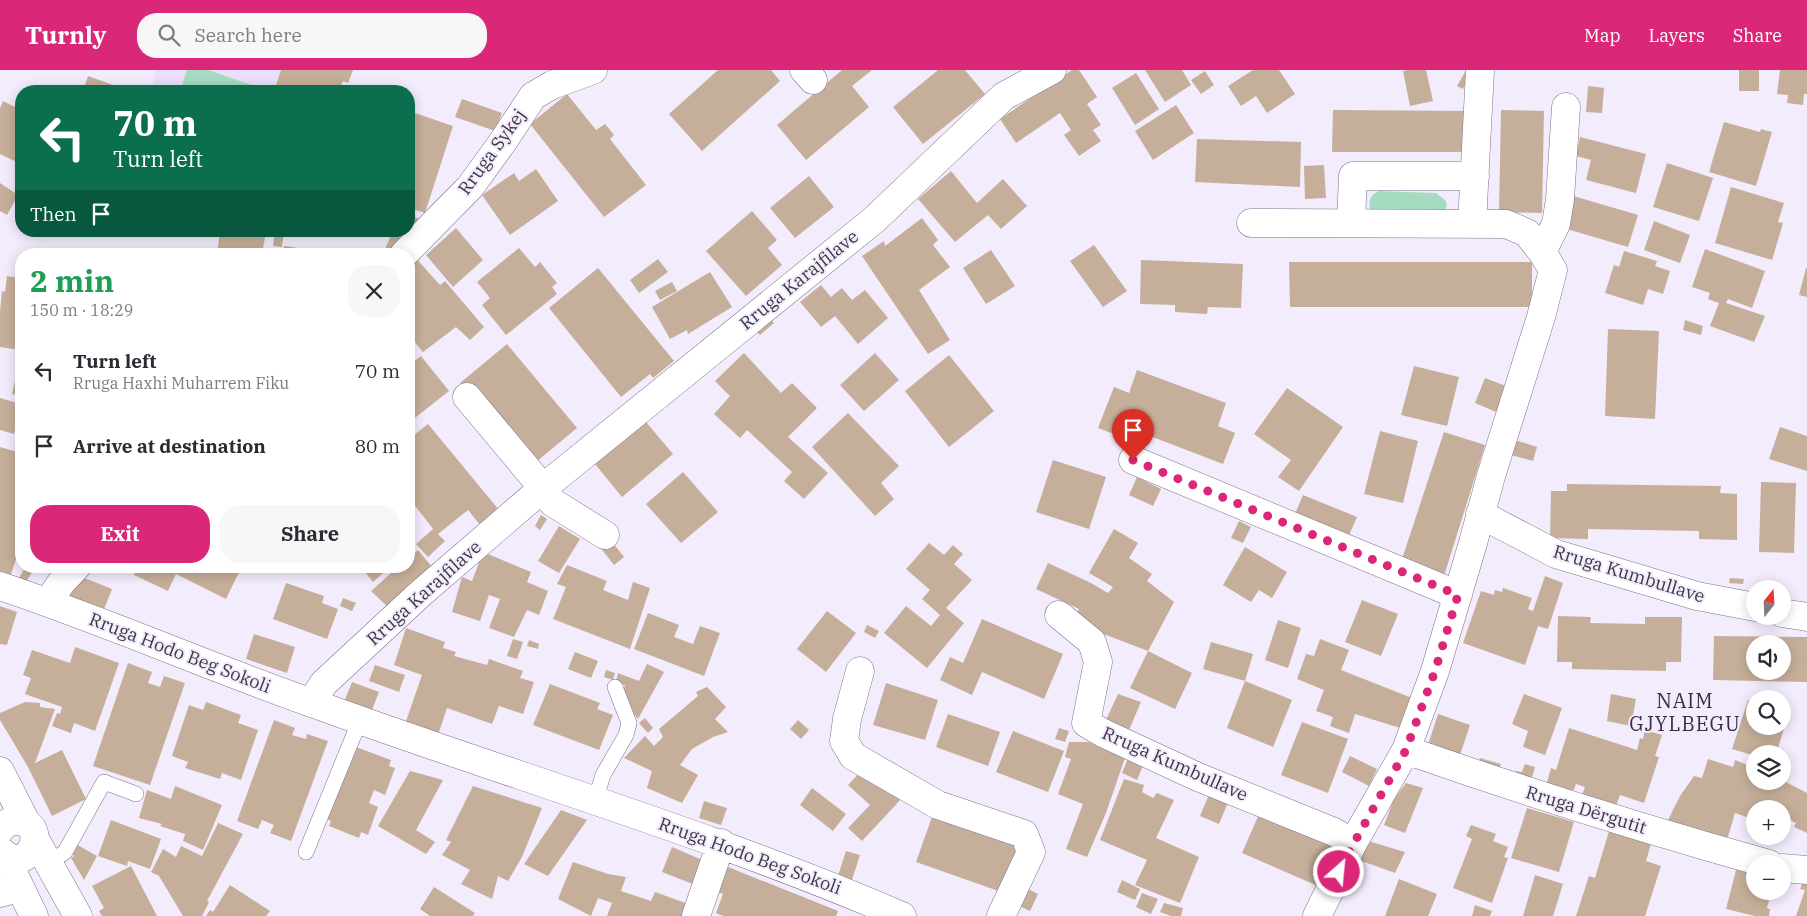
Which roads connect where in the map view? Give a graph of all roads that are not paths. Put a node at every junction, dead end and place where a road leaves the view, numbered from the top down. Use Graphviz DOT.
graph roads {
  1 [pos="593,70"];
  2 [pos="1052,70"];
  3 [pos="1480,70"];
  4 [pos="1566,107"];
  5 [pos="1475,176"];
  6 [pos="1250,223"];
  7 [pos="1351,223"];
  8 [pos="1472,224"];
  9 [pos="410,248"];
  10 [pos="1542,252"];
  11 [pos="467,396"];
  12 [pos="1133,460"];
  13 [pos="543,488"];
  14 [pos="1480,514"];
  15 [pos="605,534"];
  16 [pos="69,573"];
  17 [pos="0,586"];
  18 [pos="1458,595"];
  19 [pos="48,602"];
  20 [pos="1746,606"];
  21 [pos="1791,614"];
  22 [pos="1059,615"];
  23 [pos="1807,617"];
  24 [pos="860,671"];
  25 [pos="615,688"];
  26 [pos="311,703"];
  27 [pos="360,720"];
  28 [pos="1406,750"];
  29 [pos="0,771"];
  30 [pos="136,794"];
  31 [pos="595,801"];
  32 [pos="31,831"];
  33 [pos="721,843"];
  34 [pos="1354,843"];
  35 [pos="2,845"];
  36 [pos="306,852"];
  37 [pos="1746,858"];
  38 [pos="50,862"];
  39 [pos="1791,869"];
  40 [pos="1807,870"];
  41 [pos="9,891"];
  42 [pos="34,916"];
  43 [pos="78,916"];
  44 [pos="696,916"];
  45 [pos="902,916"];
  46 [pos="1001,916"];
  47 [pos="1317,916"];
  1 -- 9 [label="street, Rruga Sykej"];
  2 -- 13 [label="street, Rruga Karajfilave"];
  3 -- 5 [label="street"];
  4 -- 10 [label="street"];
  5 -- 7 [label="street"];
  5 -- 8 [label="street"];
  6 -- 7 [label="street"];
  7 -- 8 [label="street"];
  8 -- 10 [label="street"];
  10 -- 14 [label="street"];
  11 -- 13 [label="street"];
  12 -- 18 [label="street"];
  13 -- 15 [label="street"];
  13 -- 26 [label="street, Rruga Karajfilave"];
  14 -- 18 [label="street"];
  14 -- 20 [label="street, Rruga Kumbullave"];
  16 -- 19 [label="street"];
  17 -- 19 [label="street, Rruga Hodo Beg Sokoli"];
  18 -- 28 [label="street"];
  19 -- 26 [label="street, Rruga Hodo Beg Sokoli"];
  21 -- 23 [label="street"];
  22 -- 34 [label="street, Rruga Kumbullave"];
  24 -- 46 [label="street"];
  25 -- 31 [label="lane"];
  26 -- 27 [label="street, Rruga Hodo Beg Sokoli"];
  27 -- 31 [label="street, Rruga Hodo Beg Sokoli"];
  27 -- 36 [label="lane"];
  28 -- 34 [label="street"];
  28 -- 37 [label="street, Rruga Dërgutit"];
  29 -- 32 [label="street"];
  30 -- 38 [label="lane"];
  31 -- 33 [label="street, Rruga Hodo Beg Sokoli"];
  32 -- 35 [label="street"];
  32 -- 38 [label="street"];
  33 -- 44 [label="street"];
  33 -- 45 [label="street, Rruga Hodo Beg Sokoli"];
  34 -- 47 [label="street"];
  35 -- 41 [label="street"];
  38 -- 43 [label="street"];
  39 -- 40 [label="street"];
  41 -- 42 [label="street"];
}
